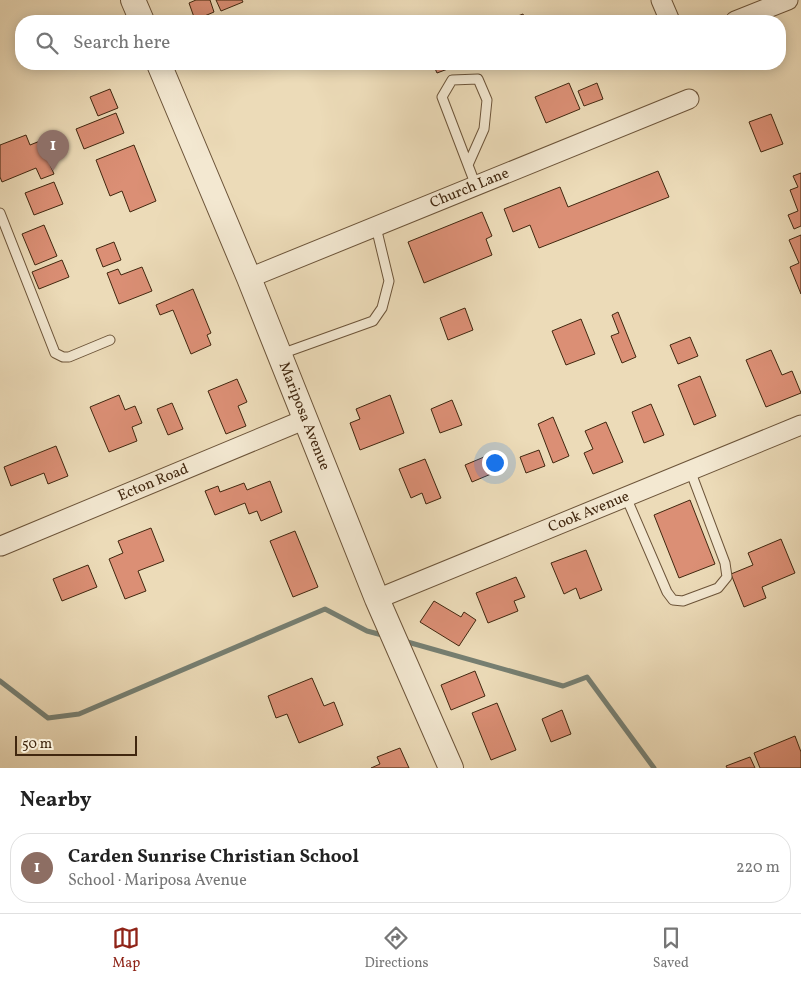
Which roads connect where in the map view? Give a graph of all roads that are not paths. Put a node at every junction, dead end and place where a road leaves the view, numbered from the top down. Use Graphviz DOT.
graph roads {
  1 [pos="133,0"];
  2 [pos="661,0"];
  3 [pos="788,0"];
  4 [pos="139,15"];
  5 [pos="667,15"];
  6 [pos="750,15"];
  7 [pos="162,70"];
  8 [pos="689,99"];
  9 [pos="468,165"];
  10 [pos="476,186"];
  11 [pos="0,213"];
  12 [pos="376,227"];
  13 [pos="249,278"];
  14 [pos="110,340"];
  15 [pos="280,355"];
  16 [pos="306,419"];
  17 [pos="801,425"];
  18 [pos="690,470"];
  19 [pos="626,496"];
  20 [pos="1,546"];
  21 [pos="380,606"];
  22 [pos="451,768"];
  1 -- 4 [label="street"];
  2 -- 5 [label="street"];
  3 -- 6 [label="street"];
  7 -- 13 [label="street, Mariposa Avenue"];
  8 -- 10 [label="street, Church Lane"];
  9 -- 9 [label="lane"];
  9 -- 10 [label="lane"];
  10 -- 12 [label="street, Church Lane"];
  11 -- 14 [label="lane"];
  12 -- 13 [label="street, Church Lane"];
  12 -- 15 [label="lane"];
  13 -- 15 [label="street, Mariposa Avenue"];
  15 -- 16 [label="street, Mariposa Avenue"];
  16 -- 20 [label="street, Ecton Road"];
  16 -- 21 [label="street, Mariposa Avenue"];
  17 -- 18 [label="street, Cook Avenue"];
  18 -- 19 [label="street, Cook Avenue"];
  18 -- 19 [label="lane"];
  19 -- 21 [label="street, Cook Avenue"];
  21 -- 22 [label="street, Mariposa Avenue"];
}
